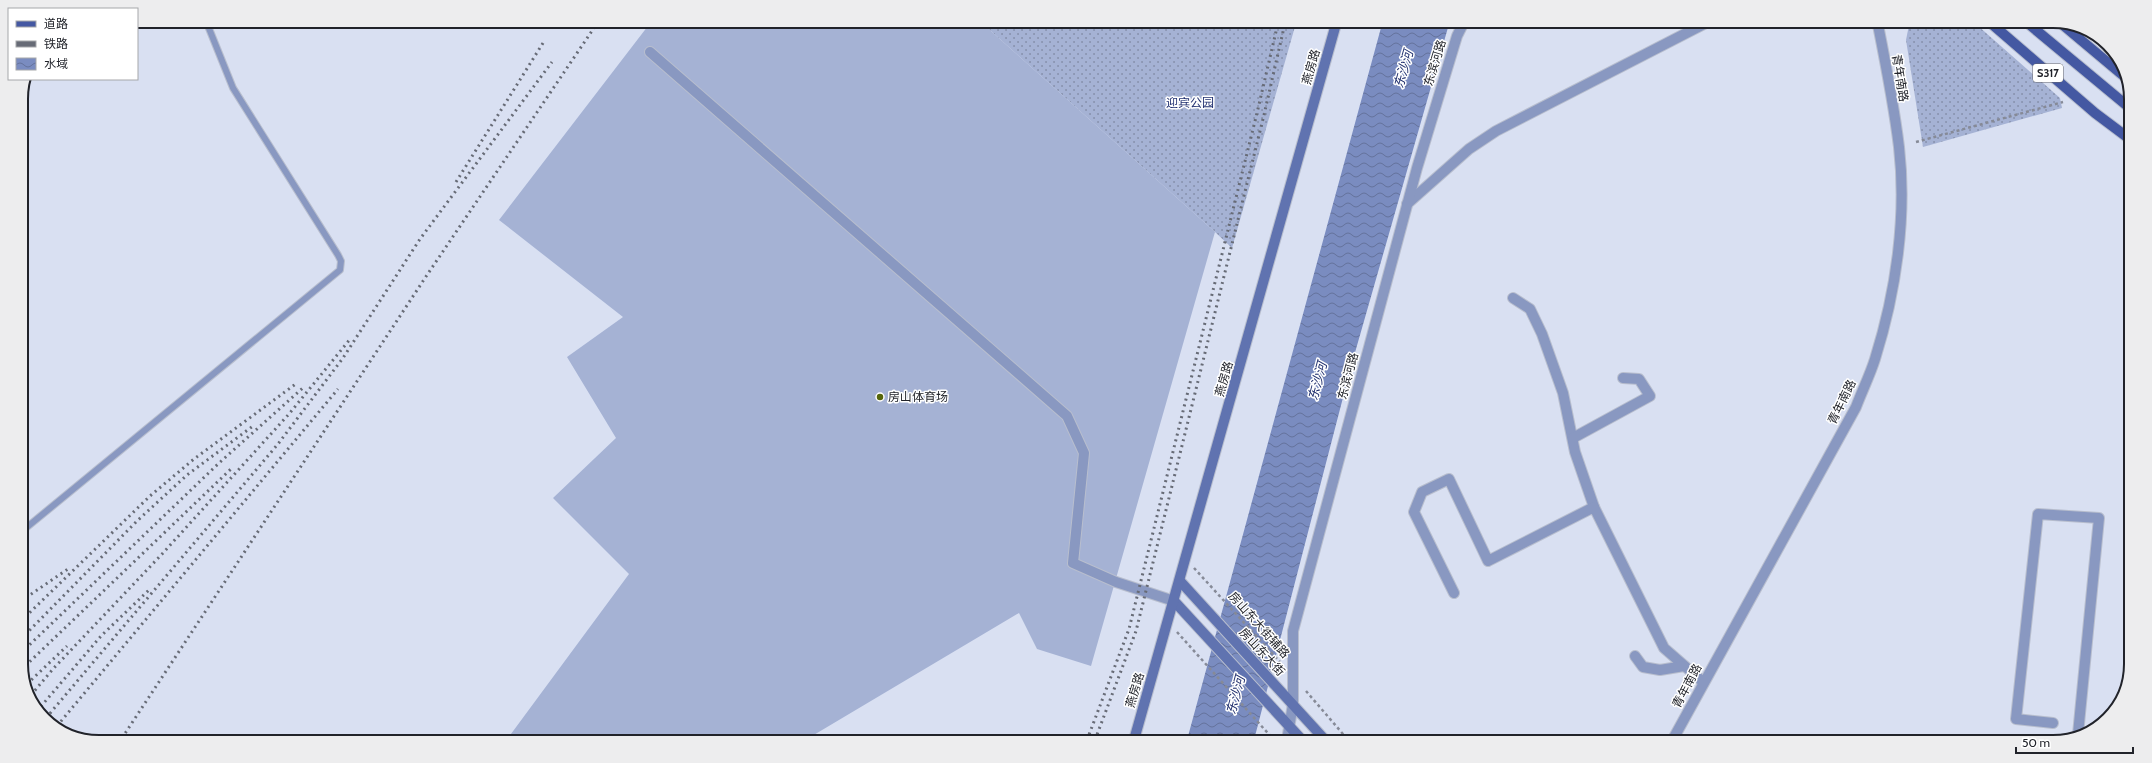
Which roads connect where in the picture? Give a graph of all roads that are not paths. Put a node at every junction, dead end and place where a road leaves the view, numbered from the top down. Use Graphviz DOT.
graph roads {
  1 [pos="209,28"];
  2 [pos="1335,28"];
  3 [pos="1461,28"];
  4 [pos="1696,28"];
  5 [pos="1879,28"];
  6 [pos="1883,28"];
  7 [pos="1997,28"];
  8 [pos="2034,28"];
  9 [pos="2068,29"];
  10 [pos="1880,36"];
  11 [pos="650,52"];
  12 [pos="2119,72"];
  13 [pos="2124,103"];
  14 [pos="2104,120"];
  15 [pos="2124,128"];
  16 [pos="2124,135"];
  17 [pos="1407,204"];
  18 [pos="1513,298"];
  19 [pos="1623,378"];
  20 [pos="1573,438"];
  21 [pos="1594,507"];
  22 [pos="28,526"];
  23 [pos="1180,581"];
  24 [pos="1454,594"];
  25 [pos="1174,601"];
  26 [pos="1635,656"];
  27 [pos="1684,666"];
  28 [pos="1703,682"];
  29 [pos="1293,704"];
  30 [pos="2053,723"];
  31 [pos="1289,726"];
  32 [pos="2078,730"];
  33 [pos="1135,735"];
  34 [pos="1288,735"];
  35 [pos="1297,735"];
  36 [pos="1321,735"];
  37 [pos="1675,735"];
  1 -- 22 [label="lane"];
  2 -- 23 [label="main road, 燕房路"];
  3 -- 17 [label="street, 东滨河路"];
  4 -- 17 [label="street"];
  5 -- 10 [label="street, 青年南路"];
  6 -- 10 [label="street, 青年南路"];
  7 -- 14 [label="main road, S317"];
  8 -- 13 [label="main road, S317"];
  9 -- 12 [label="main road"];
  10 -- 28 [label="street, 青年南路"];
  11 -- 25 [label="street"];
  14 -- 15 [label="main road"];
  14 -- 16 [label="main road, S317"];
  17 -- 29 [label="street, 东滨河路"];
  18 -- 20 [label="street"];
  19 -- 20 [label="street"];
  20 -- 21 [label="street"];
  21 -- 24 [label="street"];
  21 -- 27 [label="street"];
  23 -- 25 [label="main road, 燕房路"];
  23 -- 29 [label="main road, 房山东大街"];
  25 -- 31 [label="main road"];
  25 -- 33 [label="main road, 燕房路"];
  26 -- 27 [label="street"];
  27 -- 28 [label="street"];
  28 -- 37 [label="street, 青年南路"];
  29 -- 31 [label="street, 东滨河路"];
  29 -- 36 [label="main road, 房山东大街"];
  30 -- 32 [label="street"];
  31 -- 34 [label="street, 东滨河路"];
  31 -- 35 [label="main road"];
}
